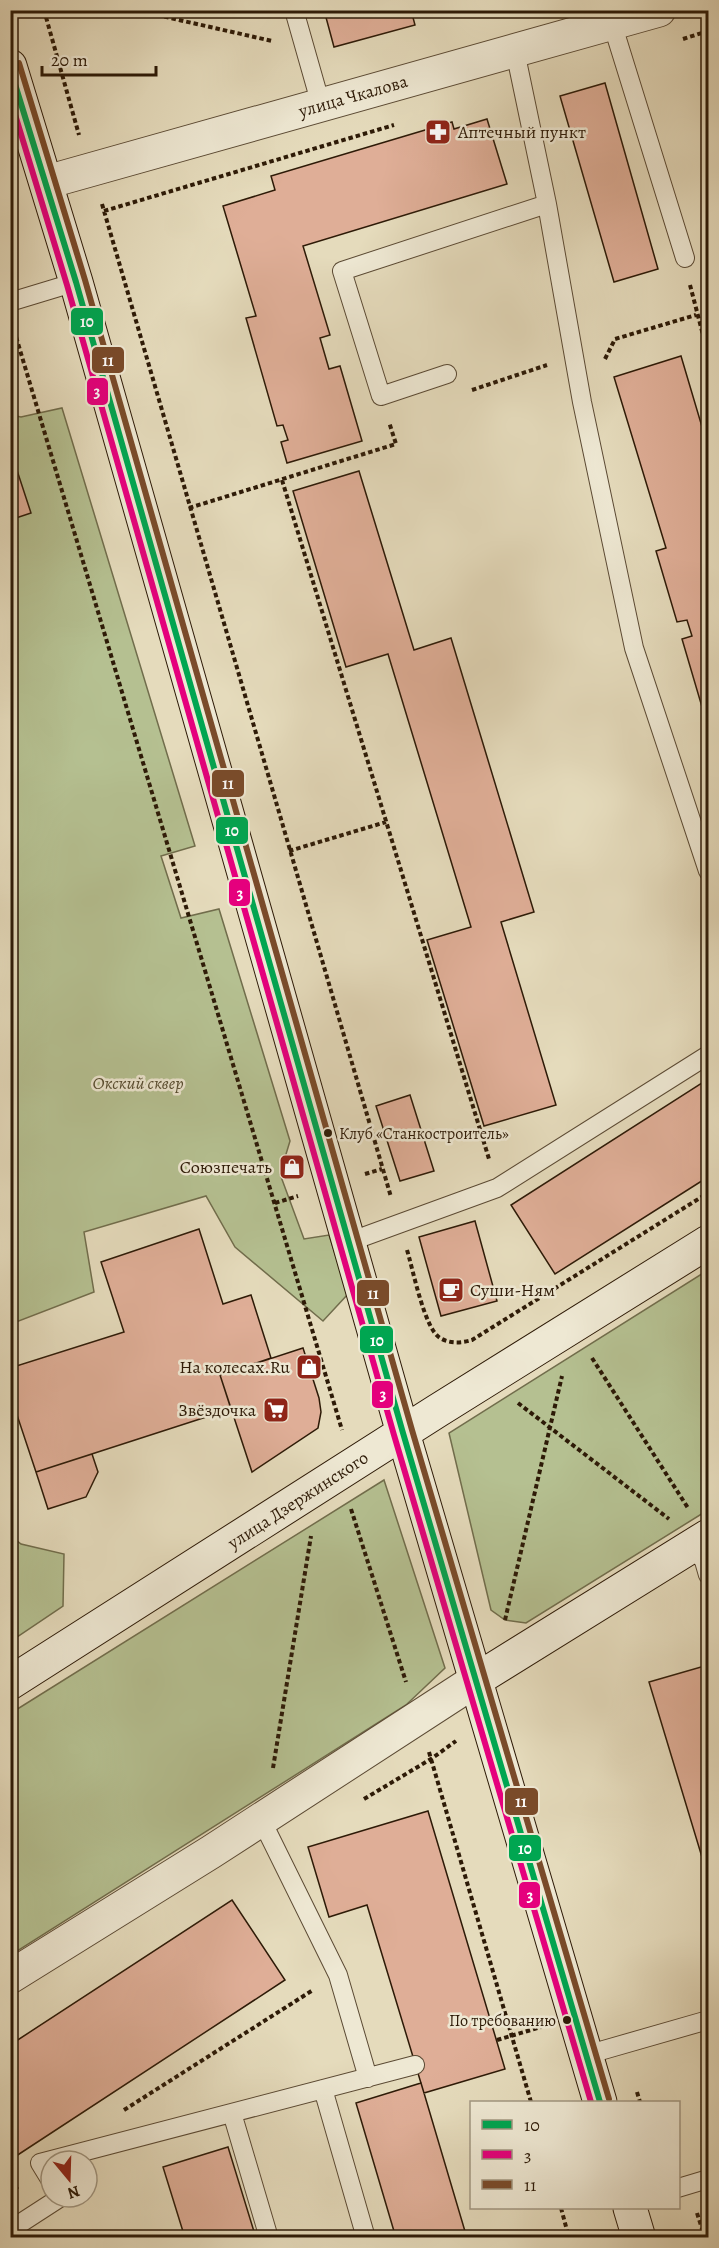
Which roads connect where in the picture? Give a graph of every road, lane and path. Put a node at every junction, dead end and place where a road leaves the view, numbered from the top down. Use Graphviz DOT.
graph roads {
  1 [pos="44,10"];
  2 [pos="294,10"];
  3 [pos="659,10"];
  4 [pos="136,11"];
  5 [pos="612,23"];
  6 [pos="305,48"];
  7 [pos="515,51"];
  8 [pos="10,66"];
  9 [pos="321,105"];
  10 [pos="90,170"];
  11 [pos="47,182"];
  12 [pos="547,204"];
  13 [pos="685,258"];
  14 [pos="76,282"];
  15 [pos="10,302"];
  16 [pos="10,319"];
  17 [pos="708,354"];
  18 [pos="574,357"];
  19 [pos="447,374"];
  20 [pos="465,392"];
  21 [pos="582,402"];
  22 [pos="387,416"];
  23 [pos="282,480"];
  24 [pos="189,508"];
  25 [pos="386,822"];
  26 [pos="290,851"];
  27 [pos="708,871"];
  28 [pos="708,1055"];
  29 [pos="497,1188"];
  30 [pos="708,1193"];
  31 [pos="399,1224"];
  32 [pos="349,1242"];
  33 [pos="708,1242"];
  34 [pos="580,1272"];
  35 [pos="572,1327"];
  36 [pos="461,1344"];
  37 [pos="488,1379"];
  38 [pos="550,1427"];
  39 [pos="403,1432"];
  40 [pos="339,1473"];
  41 [pos="307,1494"];
  42 [pos="703,1540"];
  43 [pos="708,1575"];
  44 [pos="510,1660"];
  45 [pos="476,1680"];
  46 [pos="10,1683"];
  47 [pos="418,1718"];
  48 [pos="272,1780"];
  49 [pos="261,1819"];
  50 [pos="338,1975"];
  51 [pos="10,1977"];
  52 [pos="708,2020"];
  53 [pos="550,2025"];
  54 [pos="512,2036"];
  55 [pos="496,2040"];
  56 [pos="586,2055"];
  57 [pos="415,2065"];
  58 [pos="368,2078"];
  59 [pos="323,2089"];
  60 [pos="530,2101"];
  61 [pos="599,2101"];
  62 [pos="119,2113"];
  63 [pos="232,2113"];
  64 [pos="94,2149"];
  65 [pos="708,2179"];
  66 [pos="680,2187"];
  67 [pos="42,2209"];
  68 [pos="561,2209"];
  69 [pos="630,2209"];
  70 [pos="10,2230"];
  71 [pos="269,2238"];
  72 [pos="366,2238"];
  73 [pos="569,2238"];
  74 [pos="639,2238"];
  1 -- 10 [label="path"];
  2 -- 6 [label="lane"];
  3 -- 5 [label="main road, улица Чкалова"];
  4 -- 6 [label="path"];
  5 -- 7 [label="main road, улица Чкалова"];
  5 -- 13 [label="lane"];
  6 -- 9 [label="lane"];
  7 -- 9 [label="main road, улица Чкалова"];
  7 -- 12 [label="lane"];
  8 -- 11 [label="main road"];
  9 -- 10 [label="main road, улица Чкалова"];
  10 -- 11 [label="main road, улица Чкалова"];
  10 -- 24 [label="path"];
  11 -- 14 [label="main road"];
  12 -- 18 [label="lane"];
  12 -- 19 [label="lane"];
  14 -- 15 [label="lane"];
  14 -- 32 [label="main road"];
  16 -- 40 [label="path"];
  17 -- 21 [label="path"];
  18 -- 20 [label="path"];
  18 -- 21 [label="lane"];
  21 -- 27 [label="lane"];
  22 -- 23 [label="path"];
  23 -- 24 [label="path"];
  23 -- 25 [label="path"];
  24 -- 26 [label="path"];
  25 -- 26 [label="path"];
  25 -- 29 [label="path"];
  26 -- 31 [label="path"];
  28 -- 29 [label="lane"];
  29 -- 31 [label="lane"];
  30 -- 34 [label="path"];
  31 -- 32 [label="lane"];
  31 -- 36 [label="path"];
  32 -- 39 [label="main road"];
  33 -- 35 [label="main road, улица Дзержинского"];
  34 -- 35 [label="path"];
  34 -- 36 [label="path"];
  35 -- 37 [label="main road, улица Дзержинского"];
  35 -- 38 [label="path"];
  35 -- 42 [label="path"];
  36 -- 37 [label="path"];
  37 -- 38 [label="path"];
  37 -- 39 [label="main road, улица Дзержинского"];
  38 -- 42 [label="path"];
  38 -- 44 [label="path"];
  39 -- 40 [label="main road, улица Дзержинского"];
  39 -- 45 [label="main road"];
  40 -- 41 [label="main road, улица Дзержинского"];
  40 -- 47 [label="path"];
  41 -- 46 [label="main road, улица Дзержинского"];
  41 -- 48 [label="path"];
  42 -- 43 [label="lane"];
  42 -- 44 [label="main road"];
  44 -- 45 [label="main road"];
  45 -- 47 [label="main road"];
  45 -- 56 [label="main road"];
  47 -- 49 [label="main road"];
  47 -- 54 [label="path"];
  49 -- 50 [label="lane"];
  49 -- 51 [label="main road"];
  50 -- 58 [label="lane"];
  50 -- 62 [label="path"];
  52 -- 56 [label="lane"];
  53 -- 54 [label="path"];
  54 -- 55 [label="path"];
  54 -- 60 [label="path"];
  56 -- 61 [label="main road"];
  57 -- 58 [label="lane"];
  58 -- 59 [label="lane"];
  59 -- 63 [label="lane"];
  59 -- 72 [label="lane"];
  63 -- 64 [label="lane"];
  63 -- 71 [label="lane"];
  65 -- 66 [label="lane"];
  67 -- 70 [label="lane"];
  68 -- 73 [label="path"];
  69 -- 74 [label="main road"];
}
